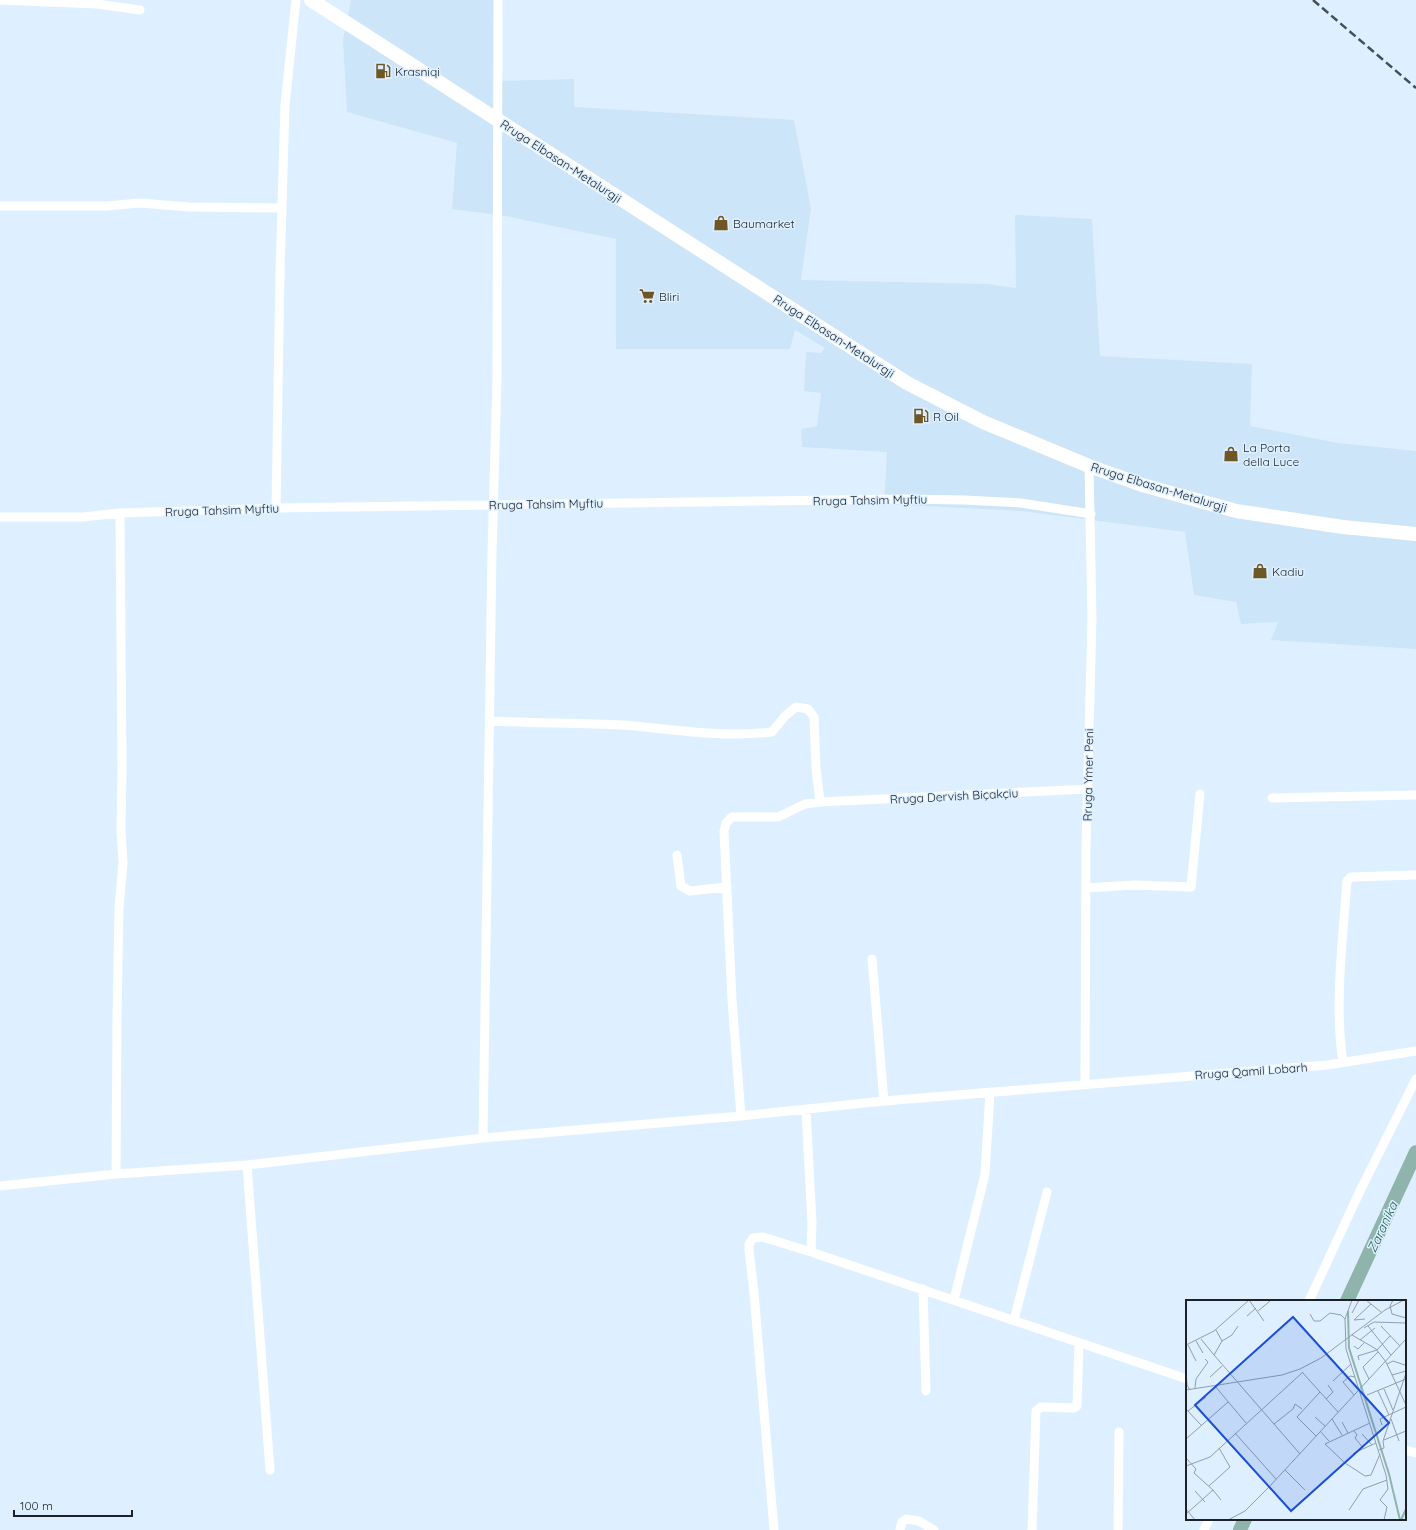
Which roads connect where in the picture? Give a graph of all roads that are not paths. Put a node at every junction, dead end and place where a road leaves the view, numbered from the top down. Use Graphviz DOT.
graph roads {
  1 [pos="0,0"];
  2 [pos="296,0"];
  3 [pos="311,0"];
  4 [pos="498,0"];
  5 [pos="140,10"];
  6 [pos="497,120"];
  7 [pos="0,206"];
  8 [pos="282,208"];
  9 [pos="1089,466"];
  10 [pos="494,505"];
  11 [pos="276,508"];
  12 [pos="120,513"];
  13 [pos="1091,514"];
  14 [pos="0,517"];
  15 [pos="1416,534"];
  16 [pos="490,721"];
  17 [pos="1089,788"];
  18 [pos="1200,794"];
  19 [pos="1416,795"];
  20 [pos="1272,798"];
  21 [pos="820,802"];
  22 [pos="677,855"];
  23 [pos="1416,875"];
  24 [pos="727,887"];
  25 [pos="1086,888"];
  26 [pos="872,959"];
  27 [pos="1416,1050"];
  28 [pos="1343,1062"];
  29 [pos="1416,1079"];
  30 [pos="1085,1084"];
  31 [pos="990,1092"];
  32 [pos="884,1101"];
  33 [pos="806,1110"];
  34 [pos="741,1116"];
  35 [pos="483,1138"];
  36 [pos="247,1165"];
  37 [pos="116,1174"];
  38 [pos="0,1186"];
  39 [pos="1047,1192"];
  40 [pos="811,1252"];
  41 [pos="922,1289"];
  42 [pos="954,1300"];
  43 [pos="1309,1300"];
  44 [pos="1014,1320"];
  45 [pos="1079,1343"];
  46 [pos="1186,1379"];
  47 [pos="926,1391"];
  48 [pos="1119,1432"];
  49 [pos="1406,1450"];
  50 [pos="1416,1453"];
  51 [pos="270,1470"];
  52 [pos="1209,1520"];
  53 [pos="774,1530"];
  54 [pos="900,1530"];
  55 [pos="934,1530"];
  56 [pos="1032,1530"];
  57 [pos="1118,1530"];
  58 [pos="1204,1530"];
  1 -- 5 [label="street"];
  2 -- 8 [label="street"];
  3 -- 6 [label="main road, Rruga Elbasan-Metalurgji"];
  4 -- 6 [label="street"];
  6 -- 9 [label="main road, Rruga Elbasan-Metalurgji"];
  6 -- 10 [label="street"];
  7 -- 8 [label="street"];
  8 -- 11 [label="street"];
  9 -- 13 [label="street, Rruga Ymer Peni"];
  9 -- 15 [label="main road, Rruga Elbasan-Metalurgji"];
  10 -- 11 [label="street, Rruga Tahsim Myftiu"];
  10 -- 13 [label="street, Rruga Tahsim Myftiu"];
  10 -- 16 [label="street"];
  11 -- 12 [label="street, Rruga Tahsim Myftiu"];
  12 -- 14 [label="street, Rruga Tahsim Myftiu"];
  12 -- 37 [label="street"];
  13 -- 17 [label="street, Rruga Ymer Peni"];
  16 -- 21 [label="street"];
  16 -- 35 [label="street"];
  17 -- 21 [label="street, Rruga Dervish Biçakçiu"];
  17 -- 25 [label="street, Rruga Ymer Peni"];
  18 -- 25 [label="street"];
  19 -- 20 [label="street"];
  21 -- 24 [label="street, Rruga Dervish Biçakçiu"];
  22 -- 24 [label="street"];
  23 -- 28 [label="street"];
  24 -- 34 [label="street"];
  25 -- 30 [label="street, Rruga Ymer Peni"];
  26 -- 32 [label="street"];
  27 -- 28 [label="street, Rruga Qamil Lobarh"];
  28 -- 30 [label="street, Rruga Qamil Lobarh"];
  29 -- 43 [label="street"];
  30 -- 31 [label="street, Rruga Qamil Lobarh"];
  31 -- 32 [label="street, Rruga Qamil Lobarh"];
  31 -- 42 [label="street"];
  32 -- 33 [label="street, Rruga Qamil Lobarh"];
  33 -- 34 [label="street, Rruga Qamil Lobarh"];
  33 -- 40 [label="street"];
  34 -- 35 [label="street, Rruga Qamil Lobarh"];
  35 -- 36 [label="street, Rruga Qamil Lobarh"];
  36 -- 37 [label="street, Rruga Qamil Lobarh"];
  36 -- 51 [label="street"];
  37 -- 38 [label="street, Rruga Qamil Lobarh"];
  39 -- 44 [label="street"];
  40 -- 41 [label="street"];
  40 -- 53 [label="street"];
  41 -- 42 [label="street"];
  41 -- 47 [label="street"];
  42 -- 44 [label="street"];
  44 -- 45 [label="street"];
  45 -- 46 [label="street"];
  45 -- 56 [label="street"];
  48 -- 57 [label="street"];
  49 -- 50 [label="street"];
  52 -- 58 [label="street"];
  54 -- 55 [label="street"];
}
